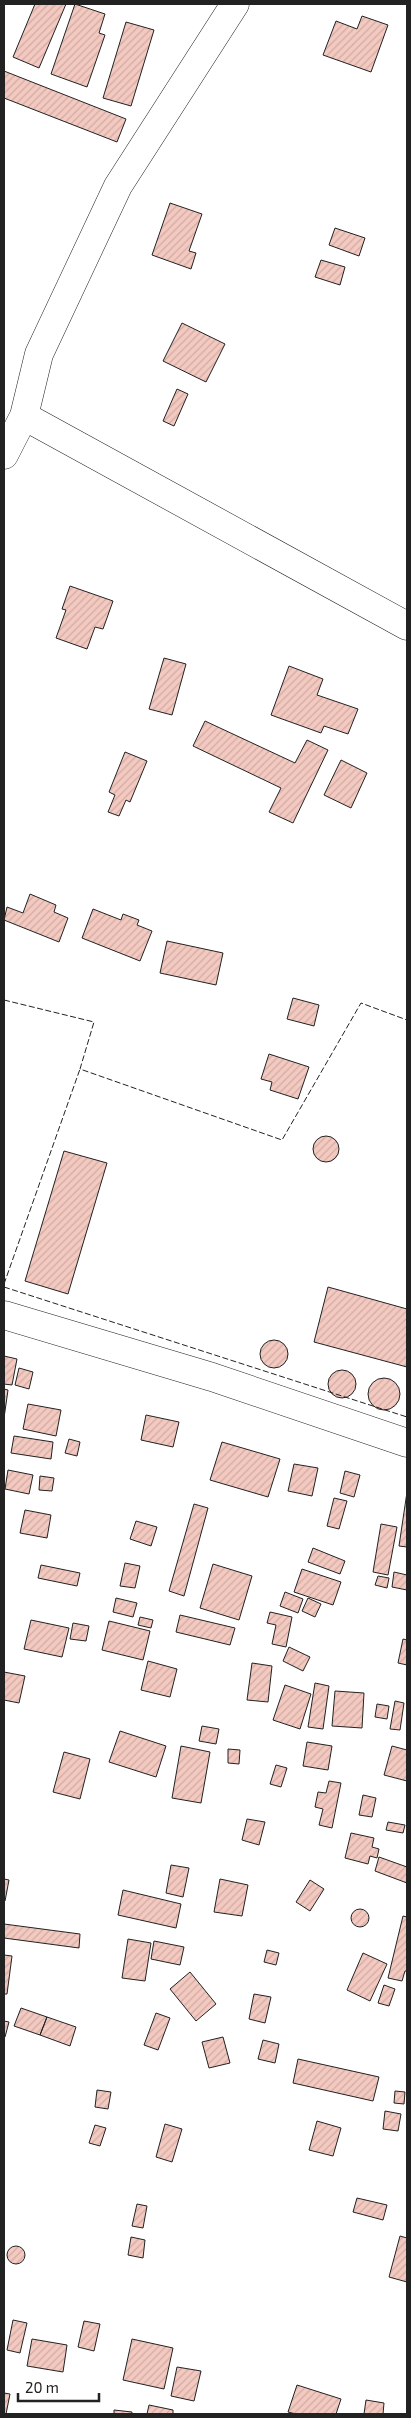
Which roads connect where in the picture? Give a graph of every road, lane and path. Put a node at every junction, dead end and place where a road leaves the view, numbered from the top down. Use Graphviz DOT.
graph roads {
  1 [pos="235,4"];
  2 [pos="24,416"];
  3 [pos="4,455"];
  4 [pos="407,626"];
  5 [pos="4,1315"];
  6 [pos="407,1442"];
  1 -- 2 [label="street"];
  2 -- 3 [label="street"];
  2 -- 4 [label="street"];
  5 -- 6 [label="street"];
}
